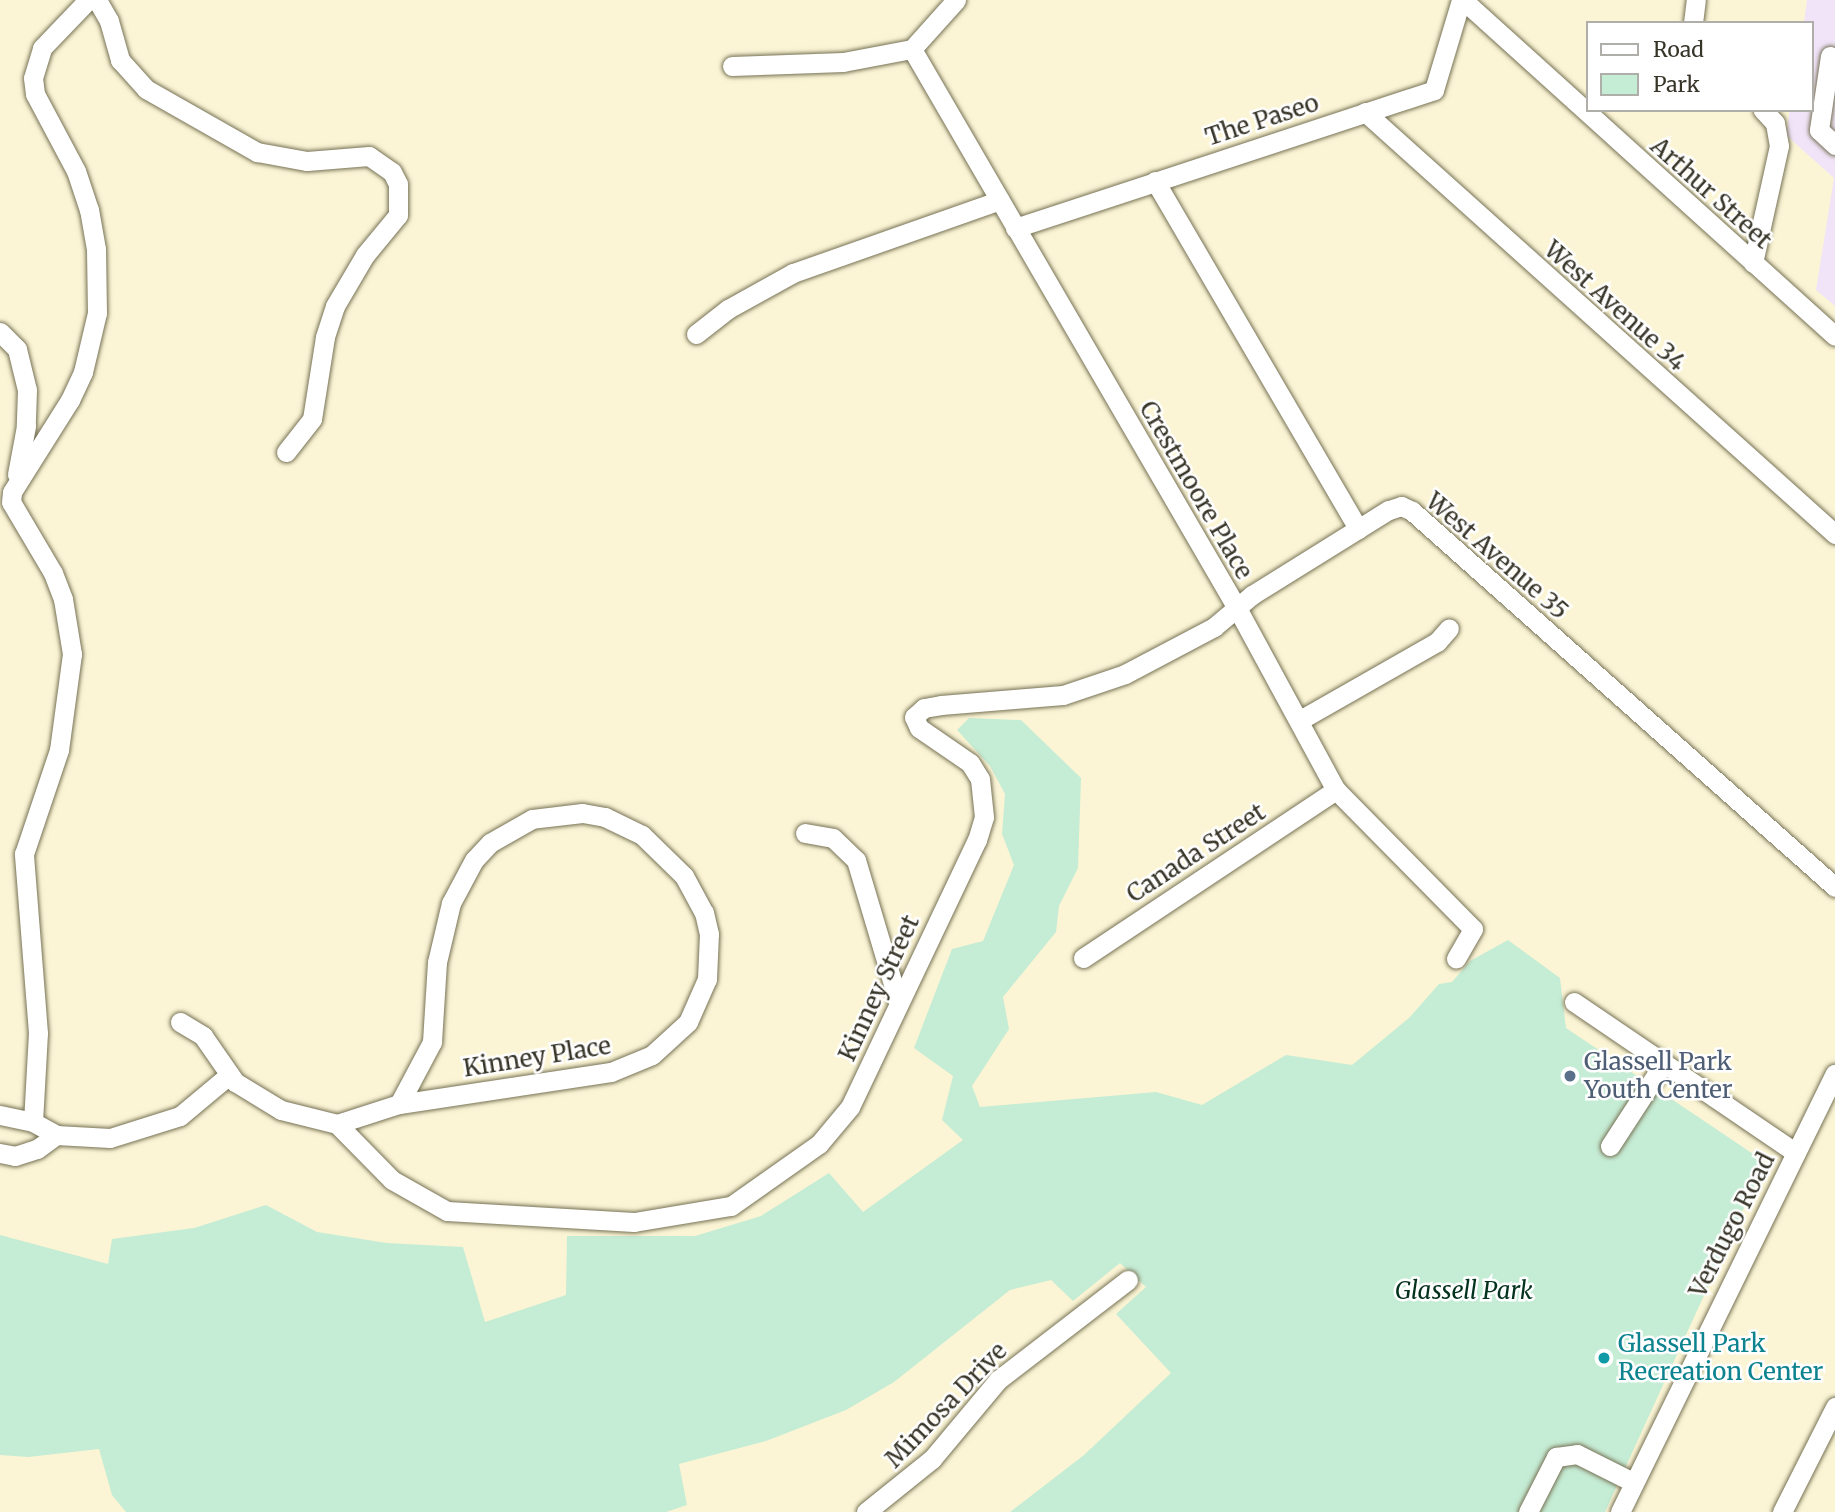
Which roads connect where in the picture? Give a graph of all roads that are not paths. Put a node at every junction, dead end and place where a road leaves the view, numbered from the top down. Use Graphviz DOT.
graph roads {
  1 [pos="88,0"];
  2 [pos="97,0"];
  3 [pos="956,0"];
  4 [pos="1462,0"];
  5 [pos="1696,0"];
  6 [pos="1693,21"];
  7 [pos="912,49"];
  8 [pos="1830,56"];
  9 [pos="732,66"];
  10 [pos="1365,112"];
  11 [pos="1765,112"];
  12 [pos="1835,145"];
  13 [pos="1155,181"];
  14 [pos="1000,200"];
  15 [pos="1015,228"];
  16 [pos="1753,263"];
  17 [pos="0,332"];
  18 [pos="696,334"];
  19 [pos="1835,336"];
  20 [pos="286,452"];
  21 [pos="12,492"];
  22 [pos="1358,529"];
  23 [pos="1835,534"];
  24 [pos="1237,607"];
  25 [pos="1449,628"];
  26 [pos="1300,720"];
  27 [pos="1336,790"];
  28 [pos="805,833"];
  29 [pos="1835,887"];
  30 [pos="1083,958"];
  31 [pos="1457,959"];
  32 [pos="898,1001"];
  33 [pos="1574,1002"];
  34 [pos="180,1022"];
  35 [pos="1664,1063"];
  36 [pos="1835,1074"];
  37 [pos="229,1075"];
  38 [pos="399,1104"];
  39 [pos="0,1115"];
  40 [pos="33,1122"];
  41 [pos="337,1125"];
  42 [pos="56,1135"];
  43 [pos="1610,1146"];
  44 [pos="0,1153"];
  45 [pos="1796,1153"];
  46 [pos="1128,1279"];
  47 [pos="1835,1407"];
  48 [pos="1633,1482"];
  49 [pos="866,1512"];
  50 [pos="1528,1512"];
  51 [pos="1620,1512"];
  52 [pos="1782,1512"];
  1 -- 21 [label="street"];
  2 -- 20 [label="street"];
  3 -- 7 [label="street"];
  4 -- 10 [label="street, The Paseo"];
  4 -- 16 [label="street, Arthur Street"];
  5 -- 6 [label="street"];
  7 -- 9 [label="street"];
  7 -- 14 [label="street, Crestmoore Place"];
  8 -- 12 [label="street"];
  10 -- 13 [label="street, The Paseo"];
  10 -- 23 [label="street, West Avenue 34"];
  11 -- 16 [label="street"];
  13 -- 15 [label="street, The Paseo"];
  13 -- 22 [label="street"];
  14 -- 15 [label="street, Crestmoore Place"];
  14 -- 18 [label="street"];
  15 -- 24 [label="street, Crestmoore Place"];
  16 -- 19 [label="street, Arthur Street"];
  17 -- 21 [label="street"];
  21 -- 40 [label="street"];
  22 -- 24 [label="street, Kinney Street"];
  22 -- 29 [label="street, West Avenue 35"];
  24 -- 26 [label="street, Crestmoore Place"];
  24 -- 32 [label="street, Kinney Street"];
  25 -- 26 [label="street"];
  26 -- 27 [label="street, Crestmoore Place"];
  27 -- 30 [label="street, Canada Street"];
  27 -- 31 [label="street, Crestmoore Place"];
  28 -- 32 [label="street"];
  32 -- 41 [label="street, Kinney Street"];
  33 -- 35 [label="street"];
  34 -- 37 [label="street"];
  35 -- 43 [label="street"];
  35 -- 45 [label="street"];
  36 -- 45 [label="street, Verdugo Road"];
  37 -- 41 [label="street"];
  37 -- 42 [label="street"];
  38 -- 38 [label="street, Kinney Place"];
  38 -- 41 [label="street, Kinney Place"];
  39 -- 40 [label="street"];
  40 -- 42 [label="street"];
  42 -- 44 [label="street"];
  45 -- 48 [label="street, Verdugo Road"];
  46 -- 49 [label="street, Mimosa Drive"];
  47 -- 52 [label="street"];
  48 -- 50 [label="street"];
  48 -- 51 [label="street, Verdugo Road"];
}
